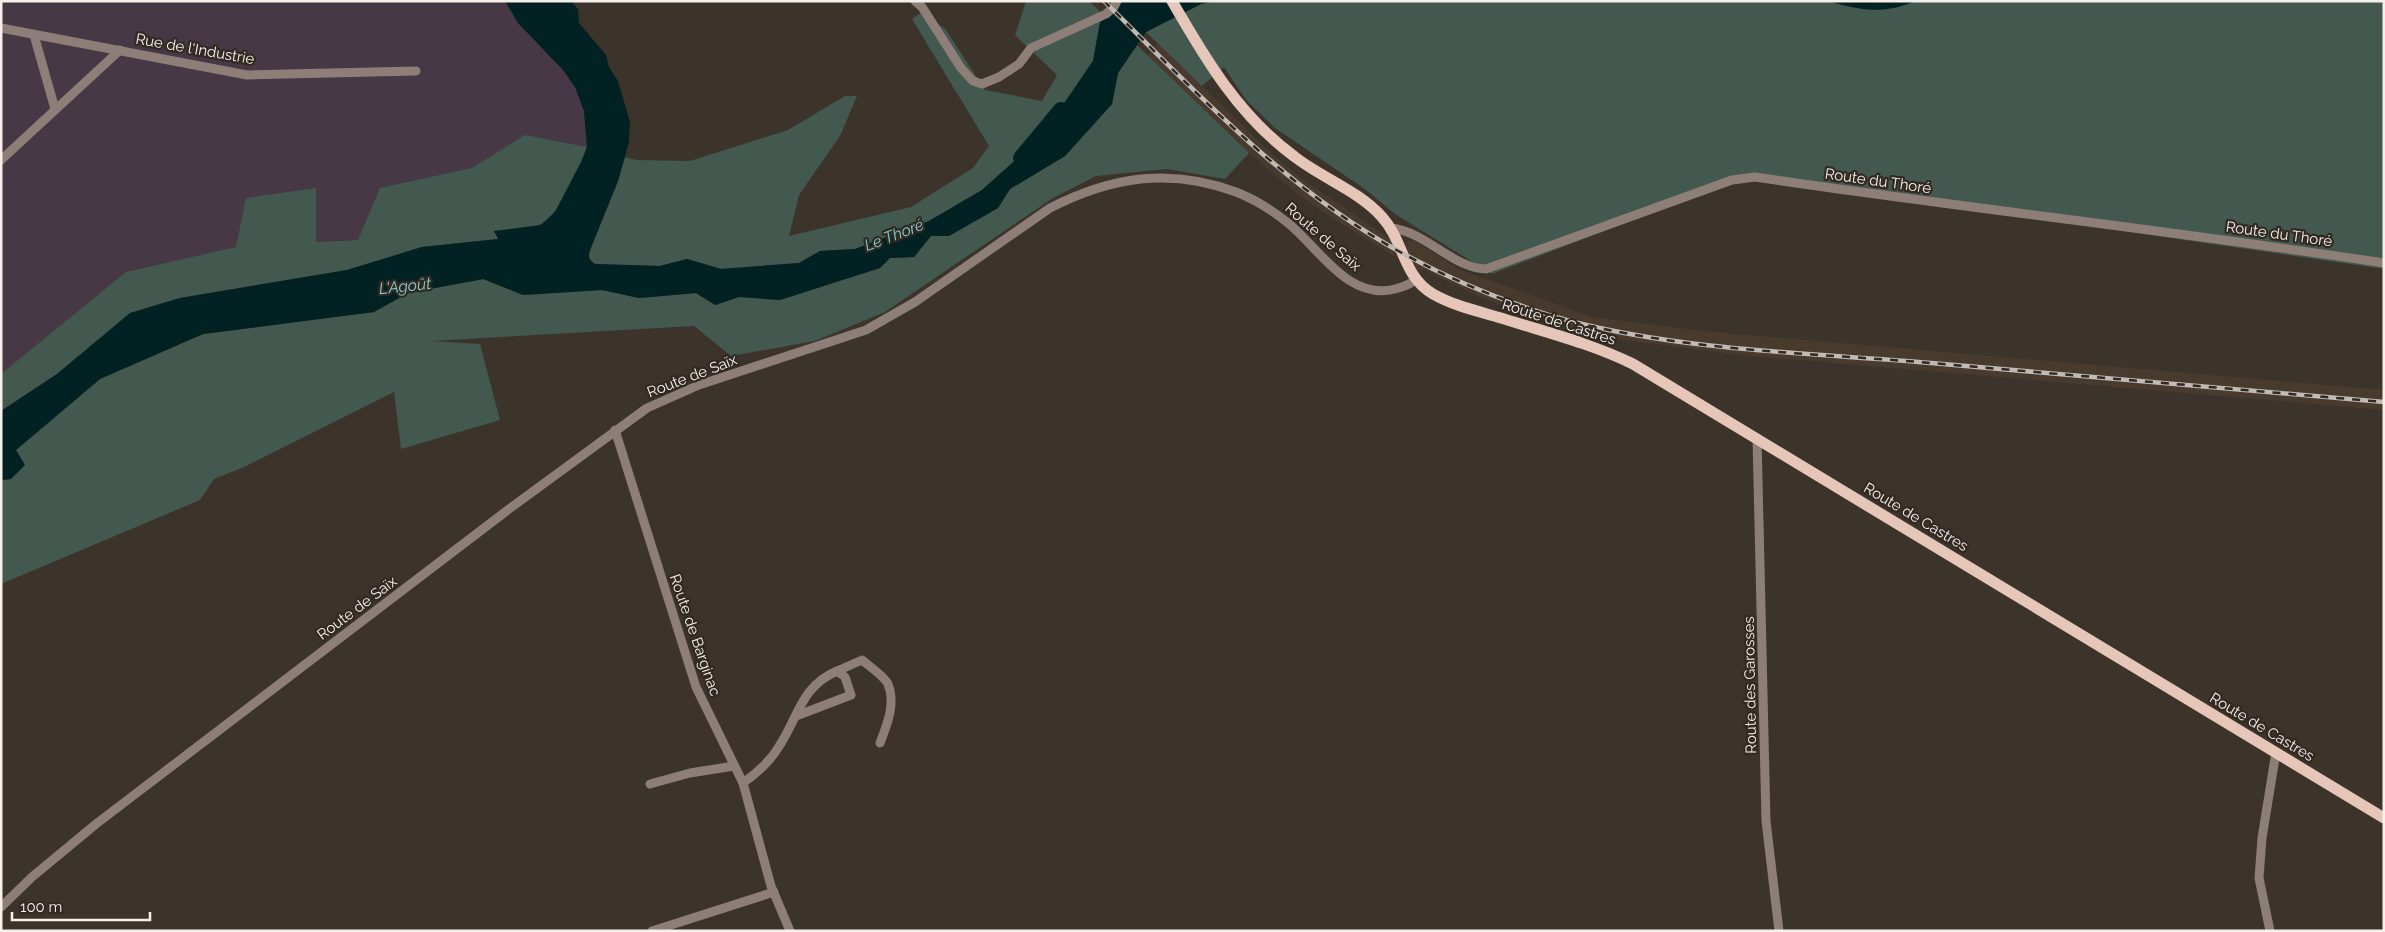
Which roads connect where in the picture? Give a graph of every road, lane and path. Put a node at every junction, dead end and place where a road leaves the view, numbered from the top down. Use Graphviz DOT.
graph roads {
  1 [pos="915,1"];
  2 [pos="1117,1"];
  3 [pos="1172,1"];
  4 [pos="1,28"];
  5 [pos="34,35"];
  6 [pos="120,50"];
  7 [pos="416,71"];
  8 [pos="55,109"];
  9 [pos="1,160"];
  10 [pos="1391,228"];
  11 [pos="2384,264"];
  12 [pos="1415,280"];
  13 [pos="615,430"];
  14 [pos="1757,438"];
  15 [pos="837,671"];
  16 [pos="796,716"];
  17 [pos="880,742"];
  18 [pos="2276,752"];
  19 [pos="734,766"];
  20 [pos="743,783"];
  21 [pos="650,784"];
  22 [pos="2384,818"];
  23 [pos="774,892"];
  24 [pos="1,907"];
  25 [pos="652,931"];
  26 [pos="790,931"];
  27 [pos="1778,931"];
  28 [pos="2270,931"];
  1 -- 2 [label="street"];
  3 -- 10 [label="main road"];
  4 -- 5 [label="street, Rue de l'Industrie"];
  5 -- 6 [label="street, Rue de l'Industrie"];
  5 -- 8 [label="street"];
  6 -- 7 [label="street, Rue de l'Industrie"];
  6 -- 8 [label="street"];
  8 -- 9 [label="street"];
  10 -- 11 [label="street, Route du Thoré"];
  10 -- 12 [label="main road"];
  12 -- 13 [label="street, Route de Saïx"];
  12 -- 14 [label="main road, Route de Castres"];
  13 -- 19 [label="street, Route de Barginac"];
  13 -- 24 [label="street, Route de Saïx"];
  14 -- 18 [label="main road, Route de Castres"];
  14 -- 27 [label="street, Route des Garosses"];
  15 -- 16 [label="street"];
  15 -- 16 [label="street"];
  15 -- 17 [label="street"];
  16 -- 20 [label="street"];
  18 -- 22 [label="main road, Route de Castres"];
  18 -- 28 [label="street"];
  19 -- 20 [label="street, Route de Barginac"];
  19 -- 21 [label="street"];
  20 -- 23 [label="street, Route de Barginac"];
  23 -- 25 [label="street"];
  23 -- 26 [label="street, Route de Barginac"];
}
